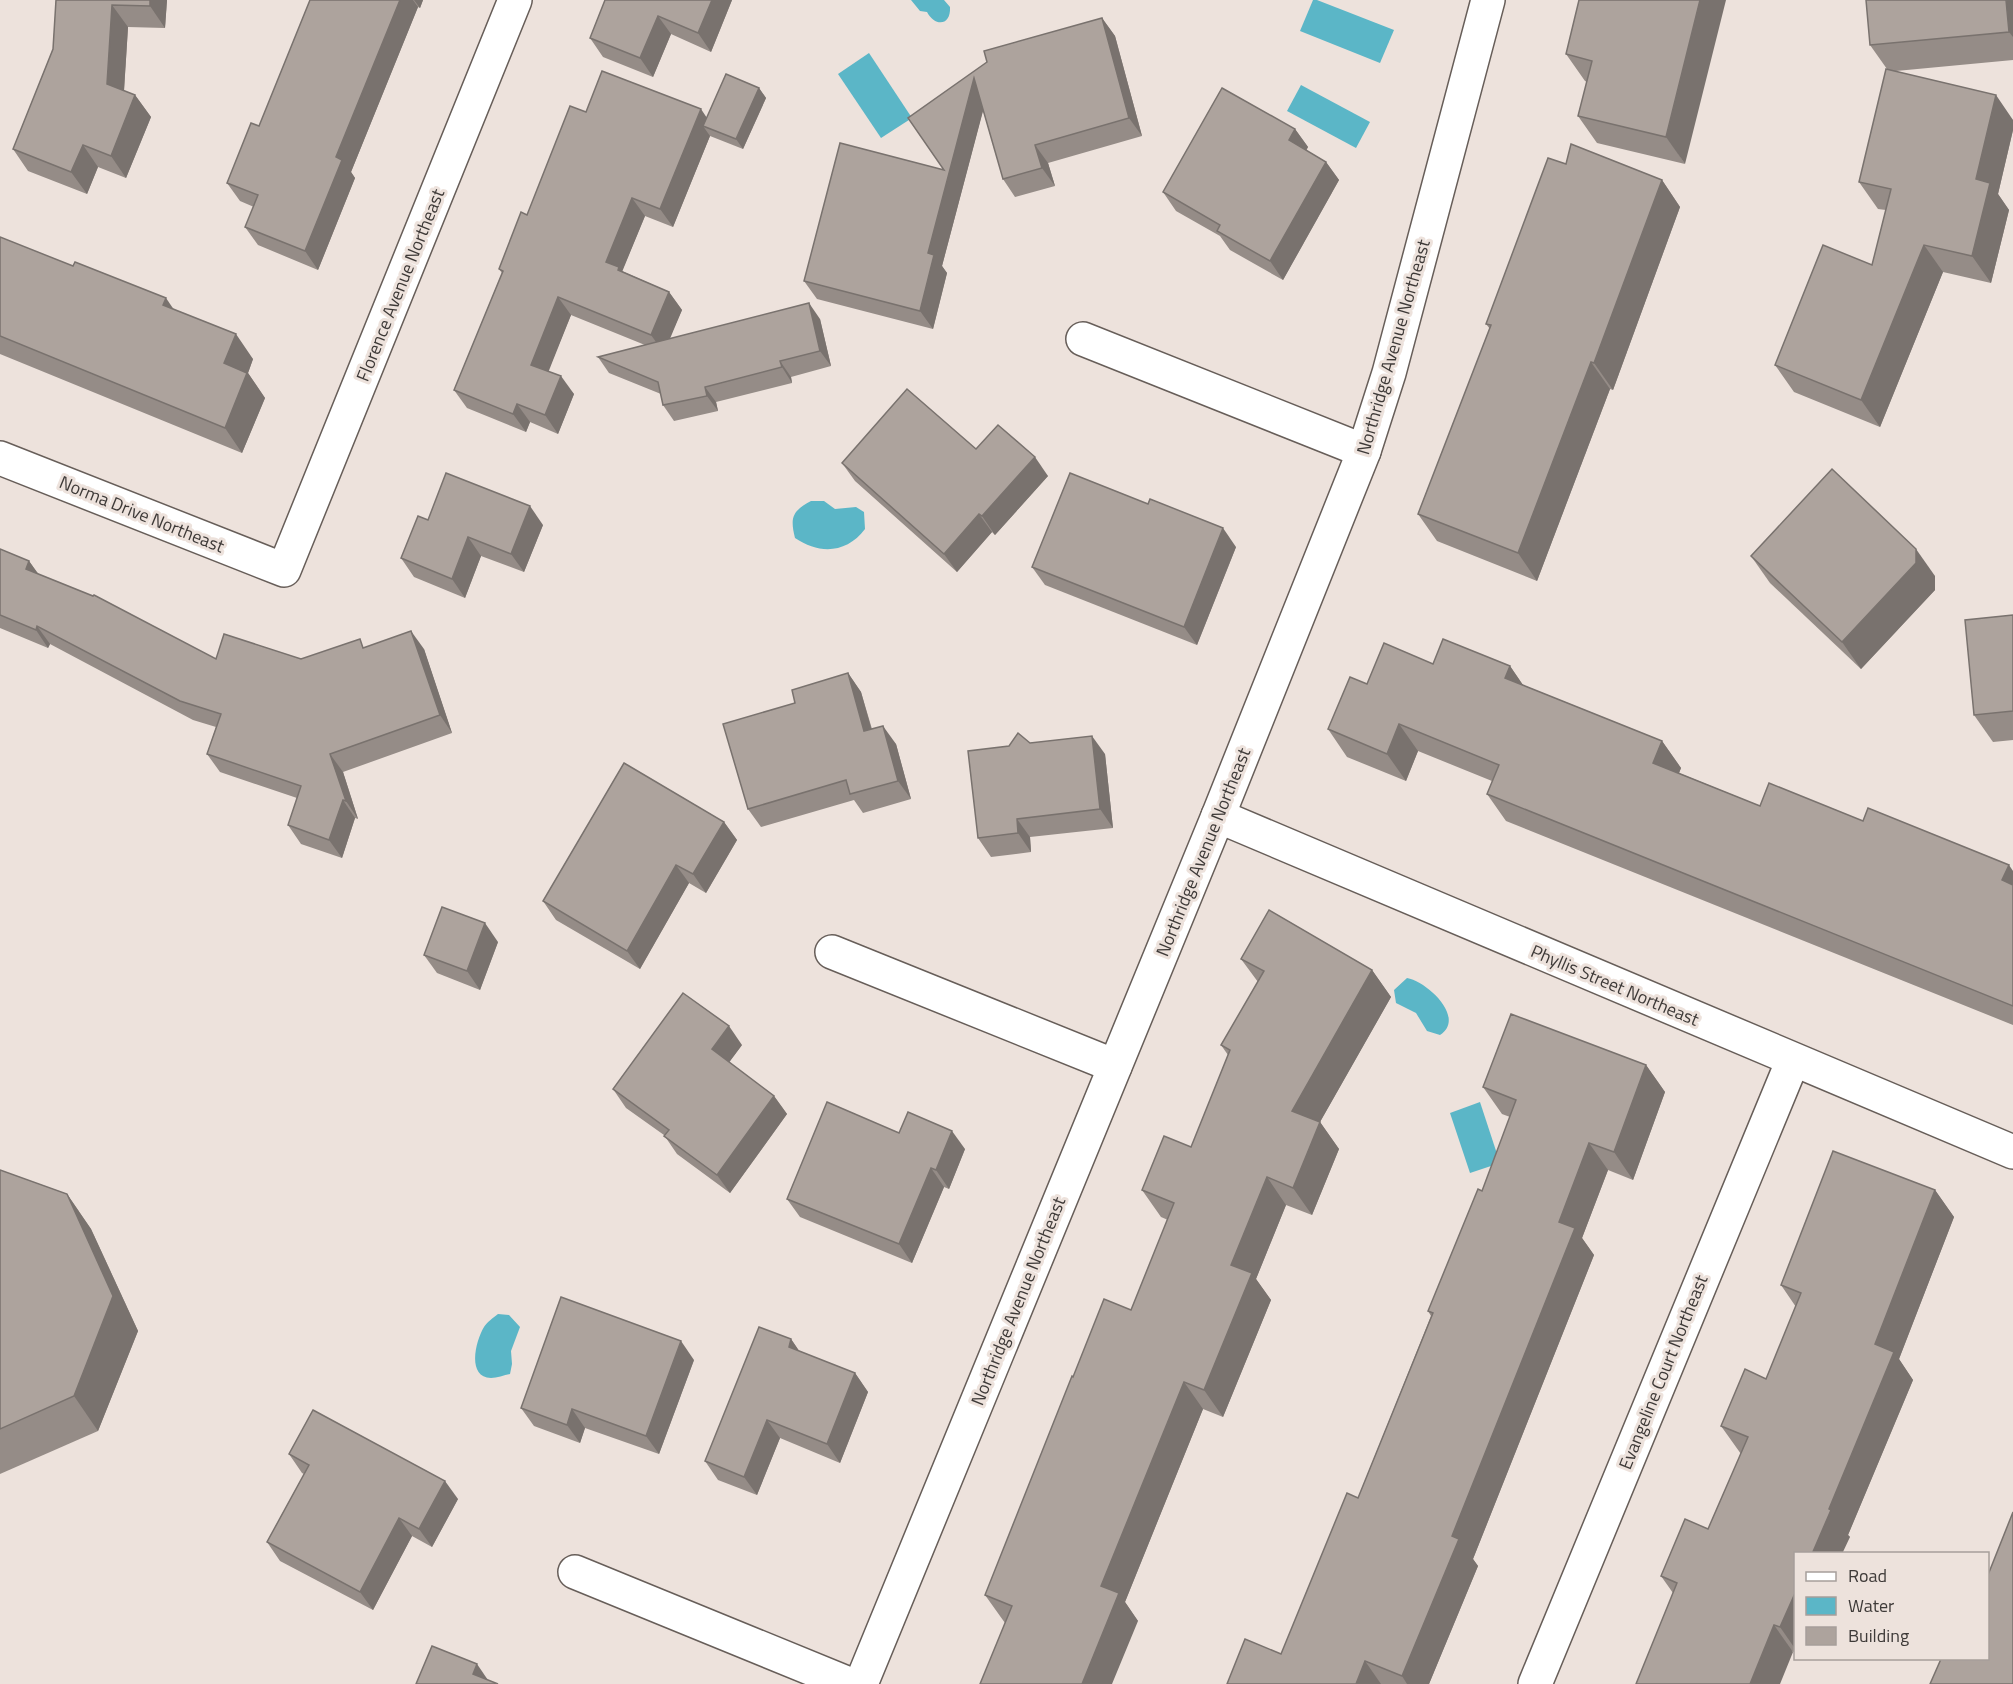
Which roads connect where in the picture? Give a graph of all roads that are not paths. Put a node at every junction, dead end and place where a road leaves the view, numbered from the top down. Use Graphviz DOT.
graph roads {
  1 [pos="515,0"];
  2 [pos="1488,0"];
  3 [pos="1083,339"];
  4 [pos="1364,451"];
  5 [pos="0,458"];
  6 [pos="284,570"];
  7 [pos="1218,816"];
  8 [pos="832,952"];
  9 [pos="1793,1060"];
  10 [pos="1115,1066"];
  11 [pos="2013,1152"];
  12 [pos="575,1572"];
  13 [pos="849,1684"];
  14 [pos="861,1684"];
  15 [pos="1535,1684"];
  1 -- 6 [label="street, Florence Avenue Northeast"];
  2 -- 4 [label="street, Northridge Avenue Northeast"];
  3 -- 4 [label="street"];
  4 -- 7 [label="street, Northridge Avenue Northeast"];
  5 -- 6 [label="street, Norma Drive Northeast"];
  7 -- 9 [label="street, Phyllis Street Northeast"];
  7 -- 10 [label="street, Northridge Avenue Northeast"];
  8 -- 10 [label="street"];
  9 -- 11 [label="street, Phyllis Street Northeast"];
  9 -- 15 [label="street, Evangeline Court Northeast"];
  10 -- 14 [label="street, Northridge Avenue Northeast"];
  12 -- 13 [label="street"];
}
